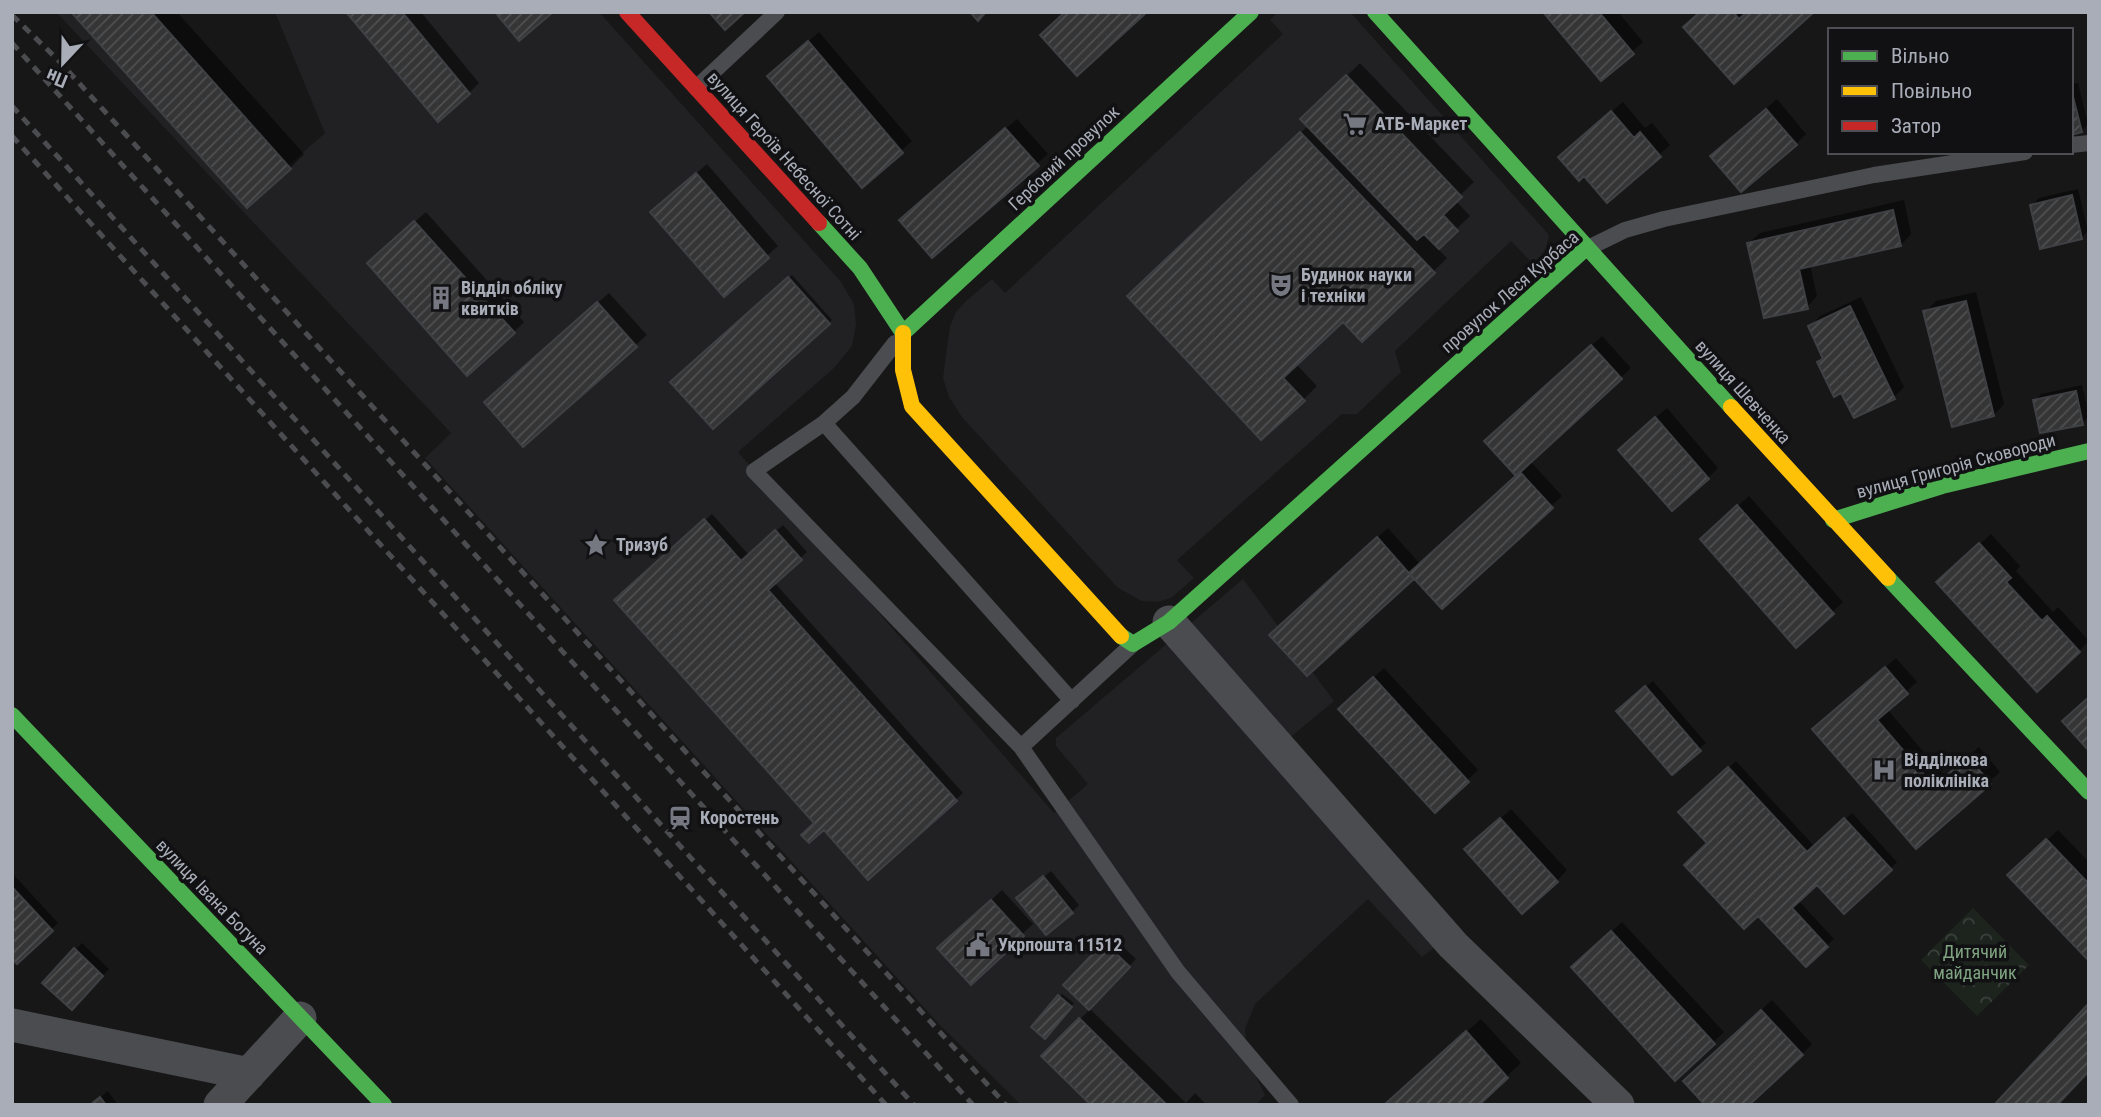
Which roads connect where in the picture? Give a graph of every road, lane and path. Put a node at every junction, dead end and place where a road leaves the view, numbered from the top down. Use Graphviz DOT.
graph roads {
  1 [pos="627,12"];
  2 [pos="777,12"];
  3 [pos="1251,12"];
  4 [pos="1375,12"];
  5 [pos="696,88"];
  6 [pos="2012,154"];
  7 [pos="1586,249"];
  8 [pos="903,332"];
  9 [pos="824,423"];
  10 [pos="2089,451"];
  11 [pos="1833,520"];
  12 [pos="1160,628"];
  13 [pos="1133,644"];
  14 [pos="1072,701"];
  15 [pos="12,715"];
  16 [pos="1021,747"];
  17 [pos="2089,792"];
  18 [pos="300,1018"];
  19 [pos="12,1026"];
  20 [pos="249,1074"];
  21 [pos="220,1105"];
  22 [pos="384,1105"];
  23 [pos="1291,1105"];
  24 [pos="1618,1105"];
  1 -- 5 [label="street, вулиця Героїв Небесної Сотні"];
  2 -- 5 [label="lane"];
  3 -- 8 [label="street, Гербовий провулок"];
  4 -- 7 [label="street, вулиця Шевченка"];
  5 -- 8 [label="street, вулиця Героїв Небесної Сотні"];
  6 -- 7 [label="lane, провулок Леся Курбаса"];
  7 -- 11 [label="street, вулиця Шевченка"];
  7 -- 12 [label="street, провулок Леся Курбаса"];
  8 -- 9 [label="lane"];
  8 -- 13 [label="street"];
  9 -- 14 [label="lane"];
  9 -- 16 [label="lane"];
  10 -- 11 [label="street, вулиця Григорія Сковороди"];
  11 -- 17 [label="street, вулиця Шевченка"];
  12 -- 13 [label="street, провулок Леся Курбаса"];
  12 -- 24 [label="street"];
  13 -- 14 [label="lane"];
  14 -- 16 [label="lane"];
  15 -- 18 [label="street, вулиця Івана Богуна"];
  16 -- 23 [label="lane"];
  18 -- 20 [label="street"];
  18 -- 22 [label="street, вулиця Івана Богуна"];
  19 -- 20 [label="street"];
  20 -- 21 [label="street"];
}
